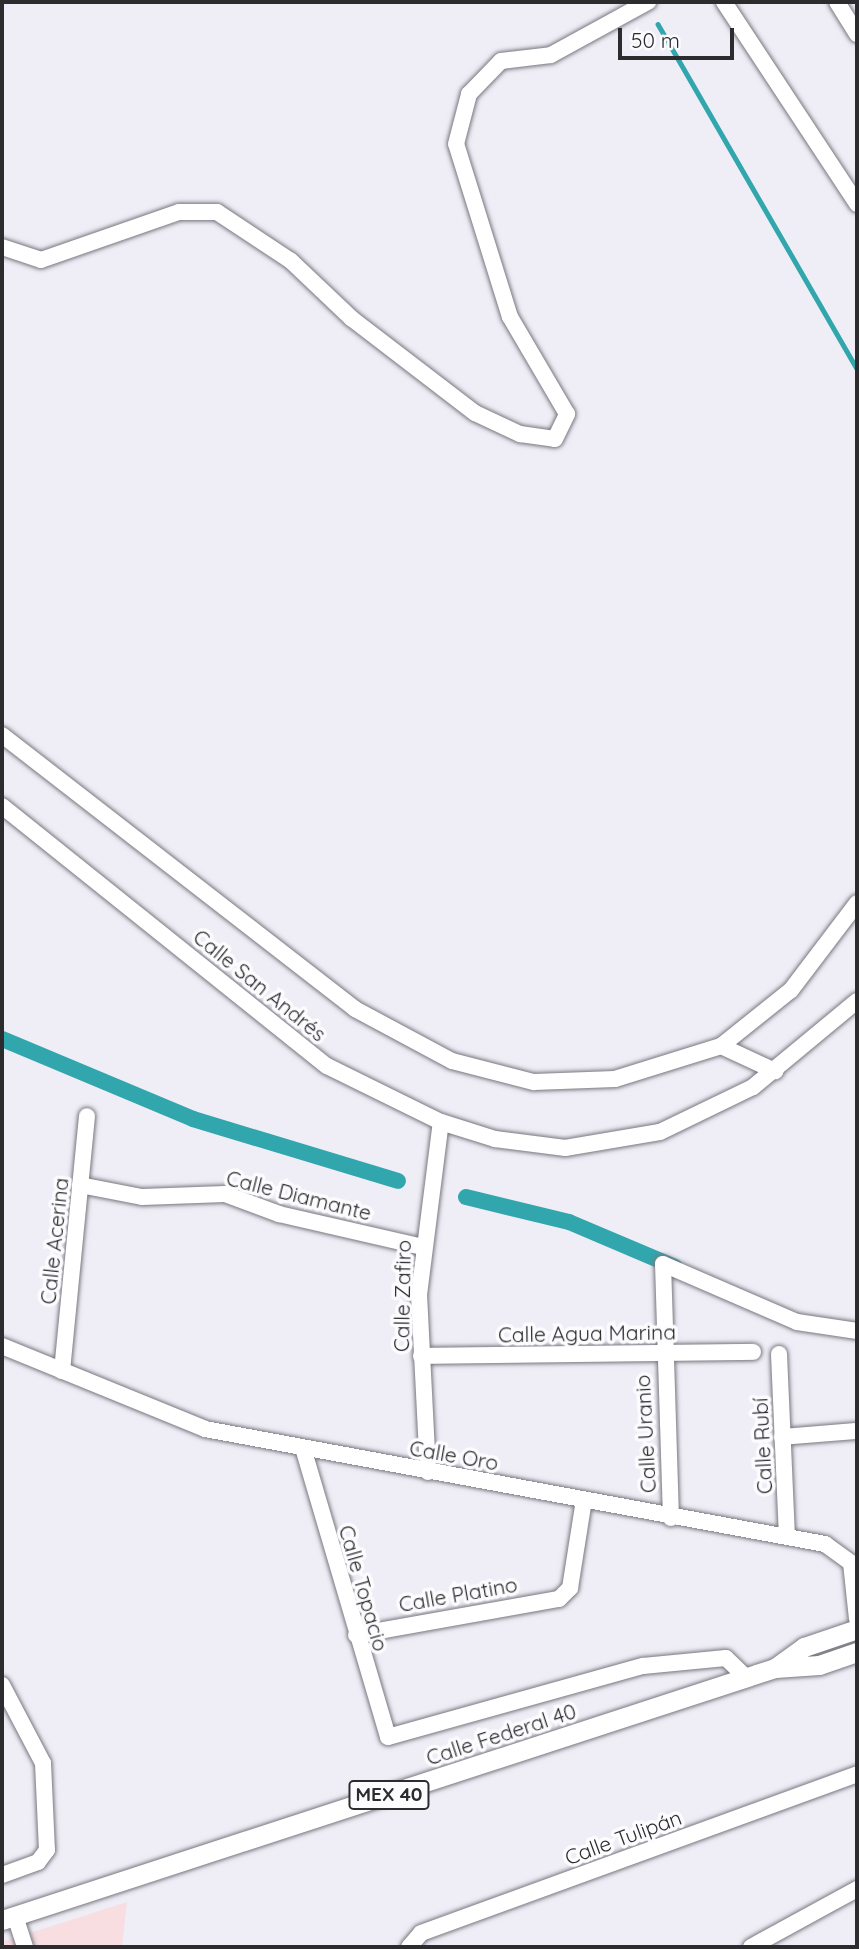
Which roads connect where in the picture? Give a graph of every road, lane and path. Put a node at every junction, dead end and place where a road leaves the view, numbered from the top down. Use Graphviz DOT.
graph roads {
  1 [pos="648,2"];
  2 [pos="724,2"];
  3 [pos="837,2"];
  4 [pos="857,34"];
  5 [pos="857,204"];
  6 [pos="2,247"];
  7 [pos="2,735"];
  8 [pos="2,806"];
  9 [pos="857,903"];
  10 [pos="857,1001"];
  11 [pos="721,1046"];
  12 [pos="775,1071"];
  13 [pos="87,1116"];
  14 [pos="441,1122"];
  15 [pos="80,1185"];
  16 [pos="423,1247"];
  17 [pos="857,1332"];
  18 [pos="2,1346"];
  19 [pos="661,1352"];
  20 [pos="753,1352"];
  21 [pos="779,1353"];
  22 [pos="421,1356"];
  23 [pos="62,1371"];
  24 [pos="853,1431"];
  25 [pos="782,1437"];
  26 [pos="303,1448"];
  27 [pos="428,1472"];
  28 [pos="584,1500"];
  29 [pos="671,1518"];
  30 [pos="787,1537"];
  31 [pos="857,1619"];
  32 [pos="857,1629"];
  33 [pos="356,1635"];
  34 [pos="857,1652"];
  35 [pos="775,1668"];
  36 [pos="747,1678"];
  37 [pos="2,1685"];
  38 [pos="857,1774"];
  39 [pos="2,1875"];
  40 [pos="857,1889"];
  41 [pos="8,1918"];
  42 [pos="25,1947"];
  43 [pos="409,1947"];
  44 [pos="751,1947"];
  1 -- 6 [label="street"];
  2 -- 5 [label="street"];
  3 -- 4 [label="street"];
  7 -- 11 [label="street"];
  8 -- 14 [label="street, Calle San Andrés"];
  9 -- 11 [label="street"];
  10 -- 12 [label="street, Calle San Andrés"];
  11 -- 12 [label="street"];
  12 -- 14 [label="street, Calle San Andrés"];
  13 -- 15 [label="street, Calle Acerina"];
  14 -- 16 [label="street, Calle Zafiro"];
  15 -- 16 [label="street, Calle Diamante"];
  15 -- 23 [label="street, Calle Acerina"];
  16 -- 22 [label="street, Calle Zafiro"];
  17 -- 19 [label="street, Calle Uranio"];
  18 -- 23 [label="street, Calle Oro"];
  19 -- 20 [label="street, Calle Agua Marina"];
  19 -- 22 [label="street, Calle Agua Marina"];
  19 -- 29 [label="street, Calle Uranio"];
  21 -- 25 [label="street, Calle Rubí"];
  22 -- 27 [label="street, Calle Zafiro"];
  23 -- 26 [label="street, Calle Oro"];
  24 -- 25 [label="street"];
  25 -- 30 [label="street, Calle Rubí"];
  26 -- 27 [label="street, Calle Oro"];
  26 -- 33 [label="street, Calle Topacio"];
  27 -- 28 [label="street, Calle Oro"];
  28 -- 29 [label="street, Calle Oro"];
  28 -- 33 [label="street, Calle Platino"];
  29 -- 30 [label="street, Calle Oro"];
  30 -- 31 [label="street, Calle Oro"];
  32 -- 35 [label="main road, Calle Federal 40 / MEX 40"];
  33 -- 36 [label="street, Calle Topacio"];
  34 -- 35 [label="main road, Calle Federal 40 / MEX 40"];
  35 -- 36 [label="main road, Calle Federal 40 / MEX 40"];
  36 -- 41 [label="main road, Calle Federal 40 / MEX 40"];
  37 -- 39 [label="street"];
  38 -- 43 [label="street, Calle Tulipán"];
  40 -- 44 [label="street"];
  41 -- 42 [label="street"];
}
